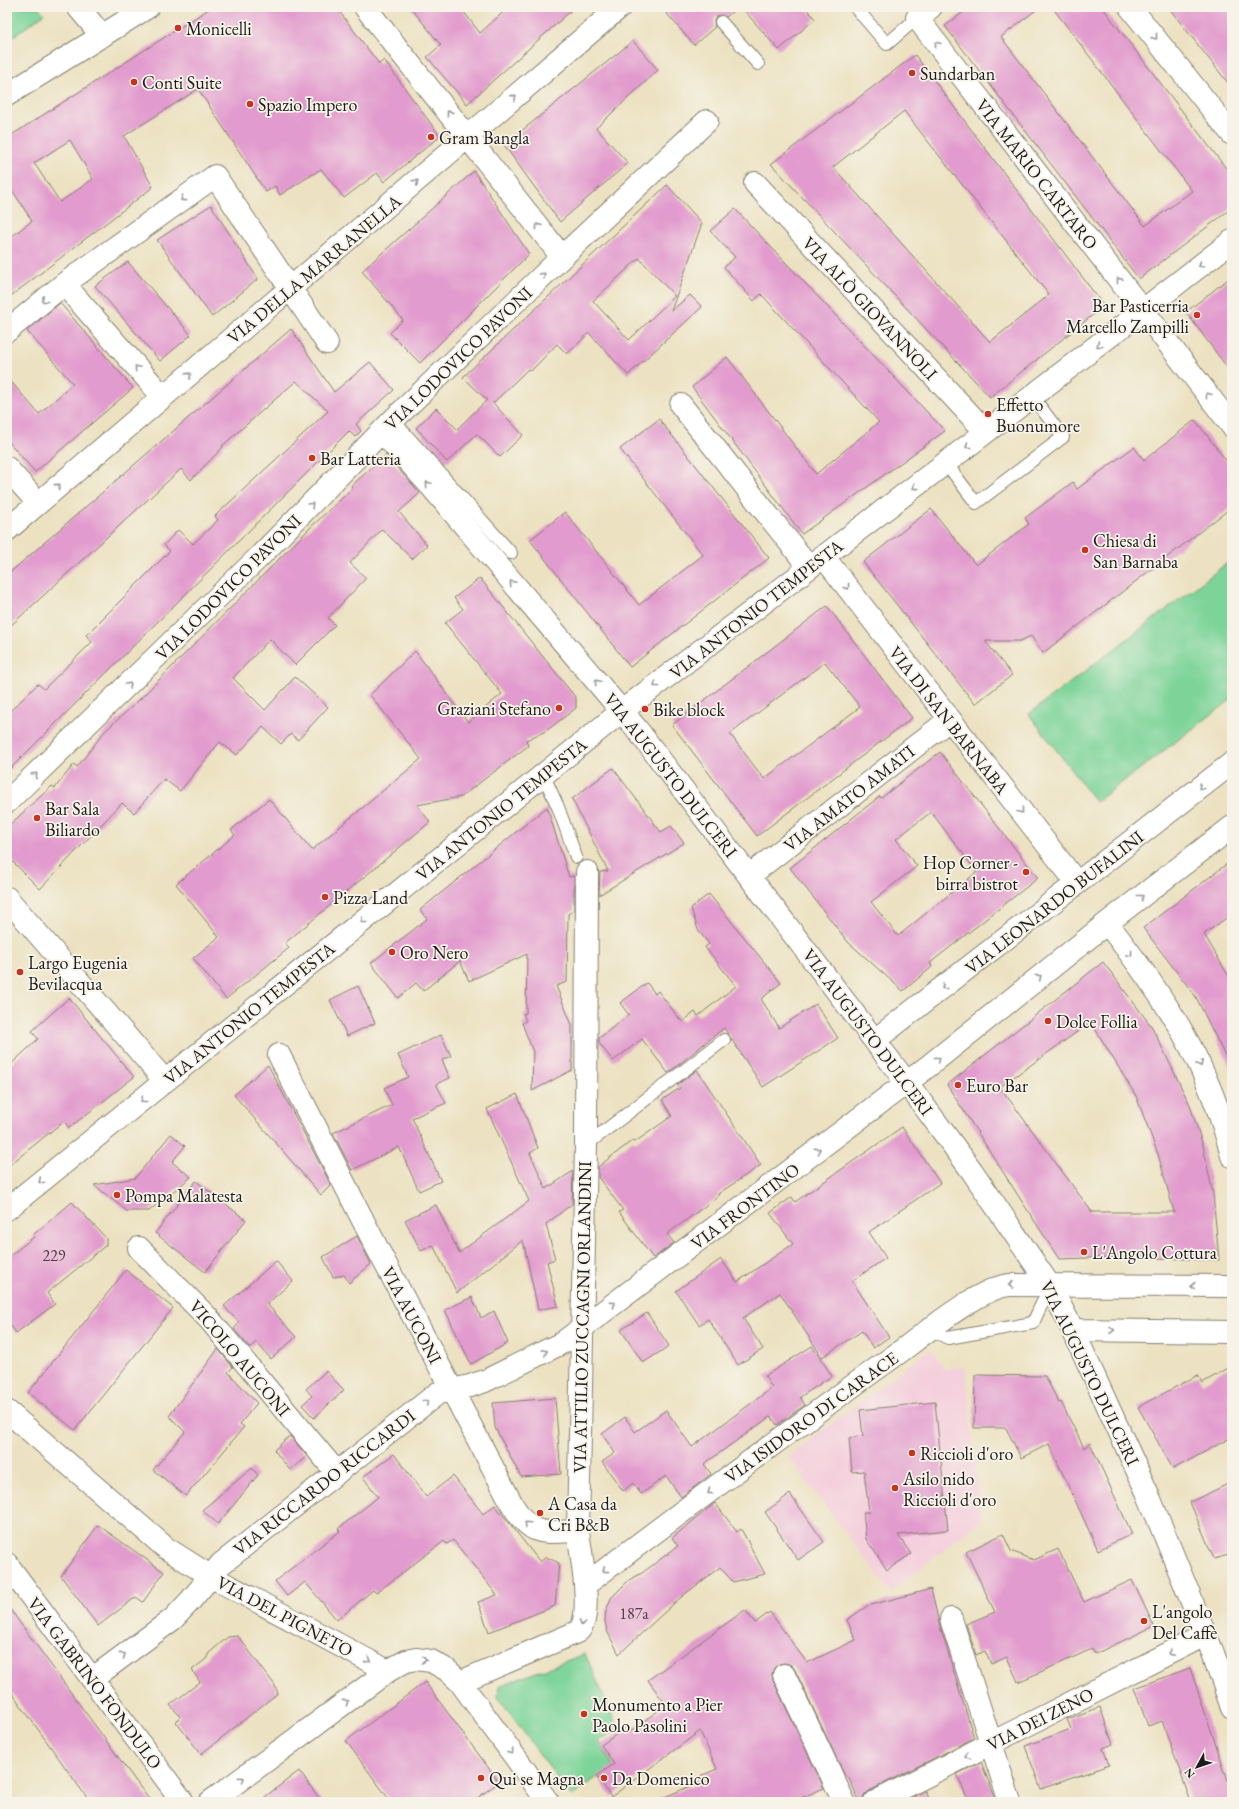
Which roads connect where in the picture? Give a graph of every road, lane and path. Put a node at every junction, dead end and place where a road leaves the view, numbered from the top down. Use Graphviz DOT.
graph roads {
  1 [pos="78,7"];
  2 [pos="148,7"];
  3 [pos="365,7"];
  4 [pos="855,7"];
  5 [pos="1130,7"];
  6 [pos="611,10"];
  7 [pos="924,13"];
  8 [pos="720,22"];
  9 [pos="102,36"];
  10 [pos="758,64"];
  11 [pos="7,95"];
  12 [pos="707,120"];
  13 [pos="1232,134"];
  14 [pos="468,136"];
  15 [pos="755,183"];
  16 [pos="1232,241"];
  17 [pos="562,257"];
  18 [pos="64,284"];
  19 [pos="290,289"];
  20 [pos="1142,311"];
  21 [pos="7,331"];
  22 [pos="327,343"];
  23 [pos="1032,396"];
  24 [pos="163,397"];
  25 [pos="680,405"];
  26 [pos="388,426"];
  27 [pos="1232,426"];
  28 [pos="986,432"];
  29 [pos="946,463"];
  30 [pos="7,468"];
  31 [pos="38,503"];
  32 [pos="7,530"];
  33 [pos="511,553"];
  34 [pos="816,562"];
  35 [pos="622,711"];
  36 [pos="949,720"];
  37 [pos="1232,763"];
  38 [pos="543,774"];
  39 [pos="7,802"];
  40 [pos="1232,827"];
  41 [pos="581,864"];
  42 [pos="749,876"];
  43 [pos="1077,882"];
  44 [pos="7,898"];
  45 [pos="1107,923"];
  46 [pos="724,1040"];
  47 [pos="875,1040"];
  48 [pos="279,1055"];
  49 [pos="165,1081"];
  50 [pos="907,1083"];
  51 [pos="586,1145"];
  52 [pos="1232,1156"];
  53 [pos="7,1209"];
  54 [pos="139,1248"];
  55 [pos="1050,1286"];
  56 [pos="1232,1286"];
  57 [pos="582,1328"];
  58 [pos="931,1330"];
  59 [pos="1073,1330"];
  60 [pos="1232,1332"];
  61 [pos="451,1390"];
  62 [pos="10,1413"];
  63 [pos="337,1473"];
  64 [pos="578,1532"];
  65 [pos="7,1564"];
  66 [pos="210,1576"];
  67 [pos="585,1585"];
  68 [pos="951,1619"];
  69 [pos="1206,1635"];
  70 [pos="388,1671"];
  71 [pos="784,1675"];
  72 [pos="92,1679"];
  73 [pos="460,1682"];
  74 [pos="1232,1708"];
  75 [pos="991,1744"];
  76 [pos="183,1802"];
  77 [pos="210,1802"];
  78 [pos="548,1802"];
  79 [pos="844,1802"];
  80 [pos="875,1802"];
  81 [pos="1010,1802"];
  1 -- 9 [label="street"];
  2 -- 9 [label="street"];
  14 -- 3 [label="street, one-way"];
  4 -- 7 [label="lane"];
  5 -- 13 [label="street, one-way"];
  14 -- 6 [label="street, VIA DELLA MARRANELLA, one-way"];
  20 -- 7 [label="street, VIA MARIO CARTARO, one-way"];
  8 -- 10 [label="lane"];
  9 -- 11 [label="street"];
  12 -- 17 [label="street, VIA LODOVICO PAVONI"];
  17 -- 14 [label="street, one-way"];
  19 -- 14 [label="street, VIA DELLA MARRANELLA, one-way"];
  15 -- 28 [label="street, VIA ALÒ GIOVANNOLI"];
  16 -- 20 [label="street, one-way"];
  26 -- 17 [label="street, VIA LODOVICO PAVONI, one-way"];
  19 -- 18 [label="street, one-way"];
  18 -- 21 [label="street, one-way"];
  24 -- 18 [label="street, one-way"];
  19 -- 22 [label="street"];
  24 -- 19 [label="street, VIA DELLA MARRANELLA, one-way"];
  20 -- 23 [label="street, one-way"];
  27 -- 20 [label="street, VIA MARIO CARTARO, one-way"];
  23 -- 28 [label="street, VIA ANTONIO TEMPESTA"];
  23 -- 29 [label="lane"];
  31 -- 24 [label="street, VIA DELLA MARRANELLA, one-way"];
  25 -- 34 [label="street, VIA DI SAN BARNABA"];
  26 -- 33 [label="lane"];
  35 -- 26 [label="street, VIA AUGUSTO DULCERI, one-way"];
  39 -- 26 [label="street, VIA LODOVICO PAVONI, one-way"];
  28 -- 29 [label="street, VIA ANTONIO TEMPESTA, one-way"];
  29 -- 34 [label="street, VIA ANTONIO TEMPESTA, one-way"];
  30 -- 31 [label="street"];
  31 -- 32 [label="street, VIA DELLA MARRANELLA"];
  34 -- 35 [label="street, VIA ANTONIO TEMPESTA, one-way"];
  34 -- 36 [label="street, VIA DI SAN BARNABA, one-way"];
  35 -- 38 [label="street, VIA ANTONIO TEMPESTA"];
  35 -- 42 [label="street, VIA AUGUSTO DULCERI"];
  36 -- 42 [label="street, VIA AMATO AMATI"];
  36 -- 43 [label="street, VIA DI SAN BARNABA, one-way"];
  37 -- 43 [label="street, VIA LEONARDO BUFALINI, one-way"];
  38 -- 41 [label="lane, VIA ATTILIO ZUCCAGNI ORLANDINI"];
  38 -- 49 [label="street, VIA ANTONIO TEMPESTA, one-way"];
  45 -- 40 [label="street, one-way"];
  41 -- 51 [label="street, VIA ATTILIO ZUCCAGNI ORLANDINI"];
  42 -- 47 [label="street, VIA AUGUSTO DULCERI"];
  43 -- 47 [label="street, VIA LEONARDO BUFALINI, one-way"];
  44 -- 49 [label="street"];
  50 -- 45 [label="street, one-way"];
  45 -- 52 [label="street, one-way"];
  46 -- 51 [label="lane"];
  47 -- 50 [label="street, VIA AUGUSTO DULCERI"];
  48 -- 61 [label="street, VIA AUCONI"];
  49 -- 53 [label="street, VIA ANTONIO TEMPESTA, one-way"];
  50 -- 55 [label="street, VIA AUGUSTO DULCERI"];
  57 -- 50 [label="street, VIA FRONTINO, one-way"];
  51 -- 57 [label="street, VIA ATTILIO ZUCCAGNI ORLANDINI"];
  54 -- 63 [label="street, VICOLO AUCONI"];
  56 -- 55 [label="street, VIA ISIDORO DI CARACE, one-way"];
  55 -- 58 [label="street, VIA ISIDORO DI CARACE, one-way"];
  55 -- 58 [label="lane"];
  55 -- 59 [label="street, VIA AUGUSTO DULCERI"];
  61 -- 57 [label="street, VIA RICCARDO RICCARDI, one-way"];
  57 -- 64 [label="street, VIA ATTILIO ZUCCAGNI ORLANDINI"];
  58 -- 67 [label="street, VIA ISIDORO DI CARACE, one-way"];
  59 -- 60 [label="street, one-way"];
  59 -- 69 [label="street, VIA AUGUSTO DULCERI"];
  63 -- 61 [label="street, VIA RICCARDO RICCARDI, one-way"];
  64 -- 61 [label="street, VIA AUCONI, one-way"];
  62 -- 66 [label="street, VIA DEL PIGNETO"];
  63 -- 66 [label="street, VIA RICCARDO RICCARDI"];
  64 -- 67 [label="street, VIA ATTILIO ZUCCAGNI ORLANDINI"];
  65 -- 72 [label="street, VIA GABRINO FONDULO"];
  66 -- 70 [label="street, VIA DEL PIGNETO, one-way"];
  72 -- 66 [label="street, VIA RICCARDO RICCARDI, one-way"];
  67 -- 73 [label="street, VIA ATTILIO ZUCCAGNI ORLANDINI, one-way"];
  68 -- 75 [label="street"];
  69 -- 74 [label="street, VIA AUGUSTO DULCERI"];
  69 -- 75 [label="street, VIA DEI ZENO, one-way"];
  70 -- 73 [label="street, one-way"];
  77 -- 70 [label="street, one-way"];
  71 -- 79 [label="street"];
  72 -- 76 [label="street, VIA GABRINO FONDULO"];
  73 -- 78 [label="street, one-way"];
  75 -- 80 [label="street, VIA DEI ZENO, one-way"];
  75 -- 81 [label="street"];
}
